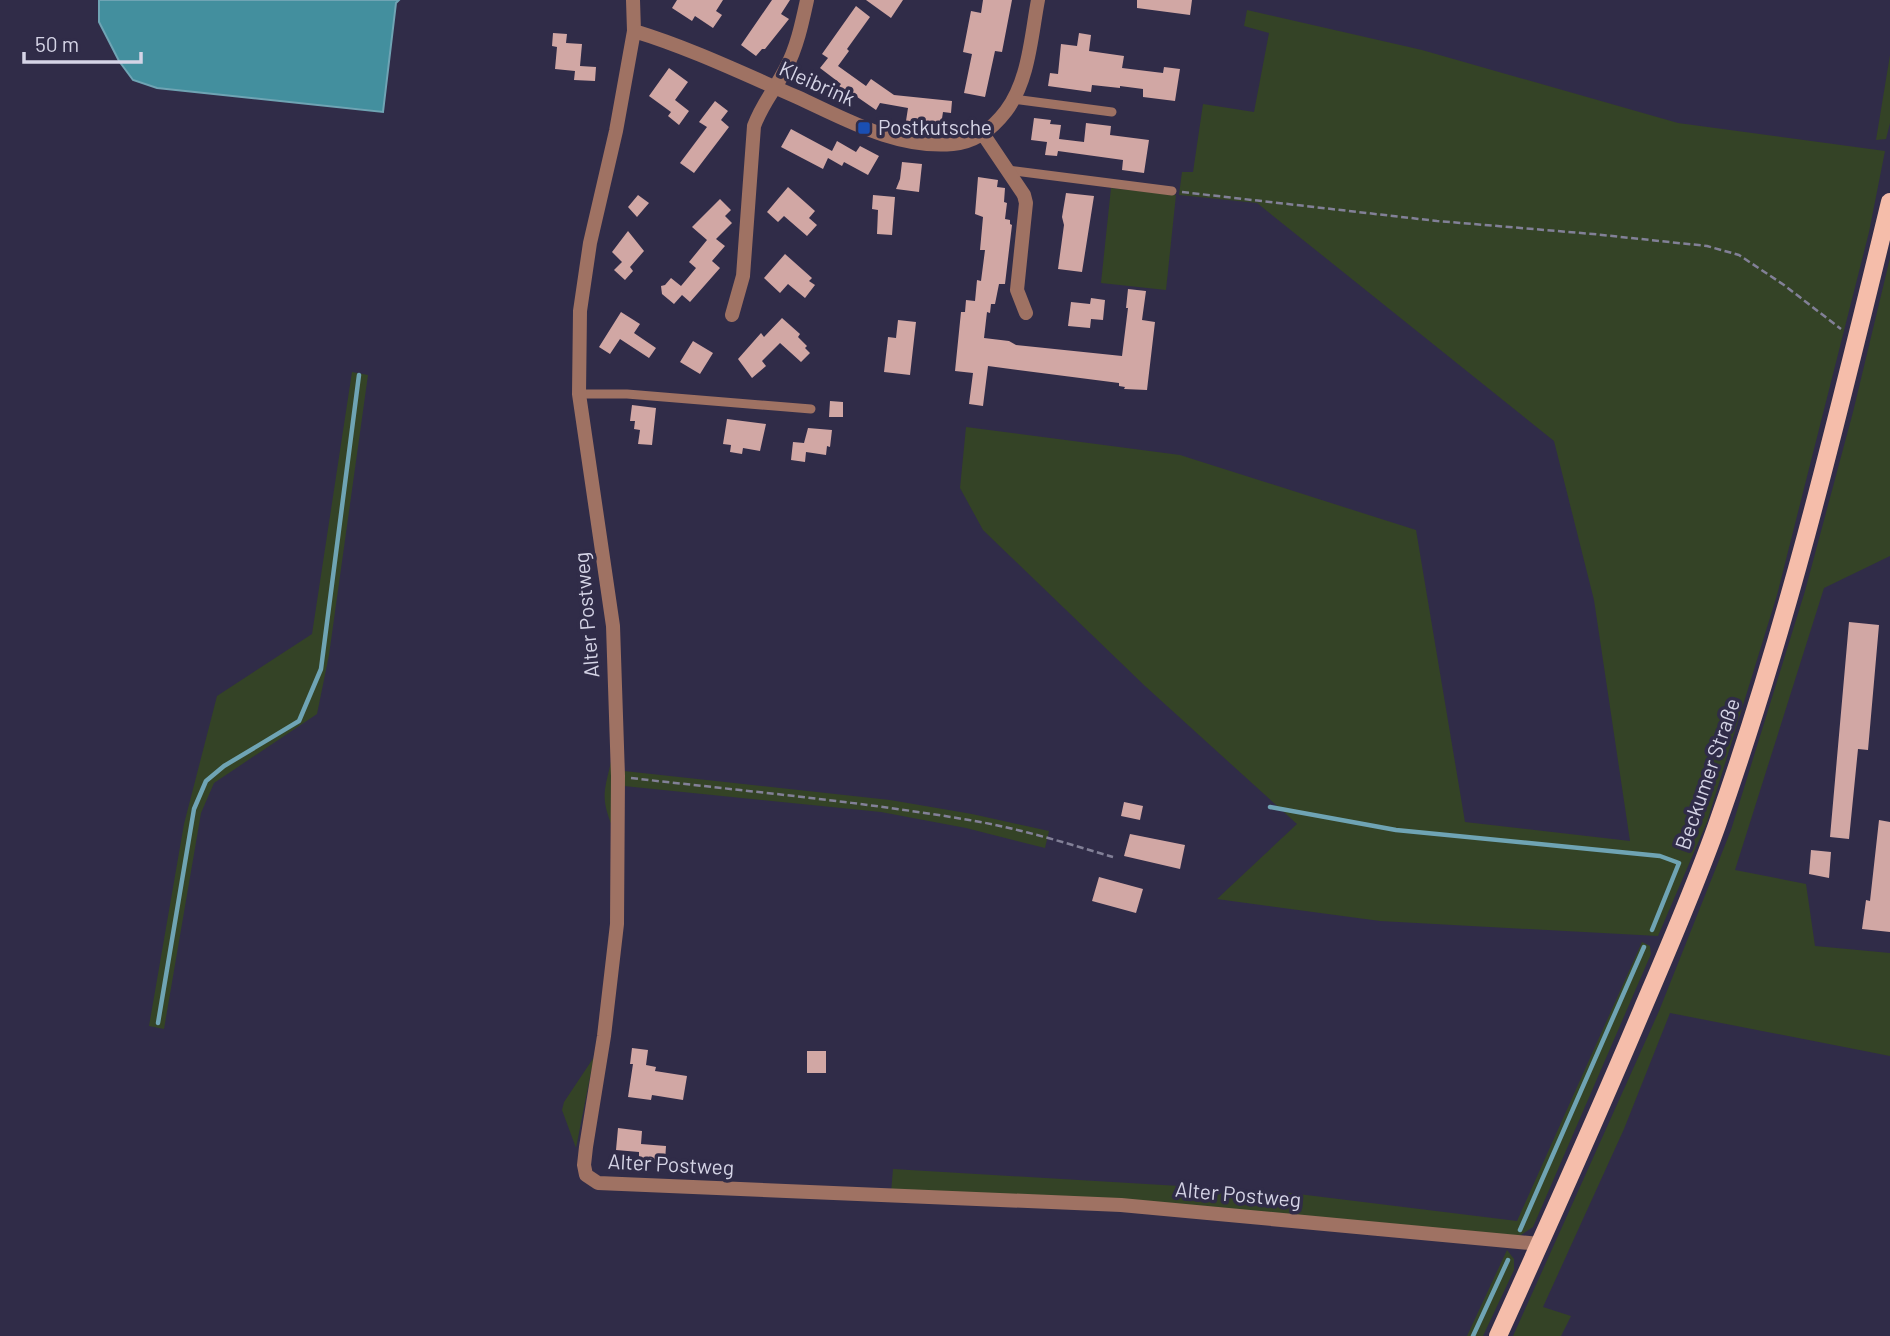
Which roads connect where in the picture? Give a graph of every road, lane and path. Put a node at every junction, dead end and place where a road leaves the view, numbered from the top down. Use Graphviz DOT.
graph roads {
  1 [pos="633,0"];
  2 [pos="807,0"];
  3 [pos="1038,0"];
  4 [pos="635,31"];
  5 [pos="775,87"];
  6 [pos="1013,99"];
  7 [pos="1112,112"];
  8 [pos="983,134"];
  9 [pos="1007,170"];
  10 [pos="1172,191"];
  11 [pos="1890,202"];
  12 [pos="1026,313"];
  13 [pos="732,315"];
  14 [pos="1856,341"];
  15 [pos="579,394"];
  16 [pos="811,409"];
  17 [pos="618,776"];
  18 [pos="1113,857"];
  19 [pos="1540,1244"];
  20 [pos="1498,1336"];
  1 -- 4 [label="street, Alter Postweg"];
  2 -- 5 [label="street"];
  3 -- 6 [label="street, Kleibrink"];
  4 -- 5 [label="street, Kleibrink"];
  4 -- 15 [label="street, Alter Postweg"];
  5 -- 8 [label="street, Kleibrink"];
  5 -- 13 [label="street"];
  6 -- 7 [label="lane"];
  6 -- 8 [label="street, Kleibrink"];
  8 -- 9 [label="street"];
  9 -- 10 [label="lane"];
  9 -- 12 [label="street"];
  10 -- 14 [label="path"];
  11 -- 14 [label="main road, Beckumer Straße"];
  14 -- 19 [label="main road, Beckumer Straße"];
  15 -- 16 [label="lane"];
  15 -- 17 [label="street, Alter Postweg"];
  17 -- 18 [label="path"];
  17 -- 19 [label="street, Alter Postweg"];
  19 -- 20 [label="main road, Beckumer Straße"];
}
